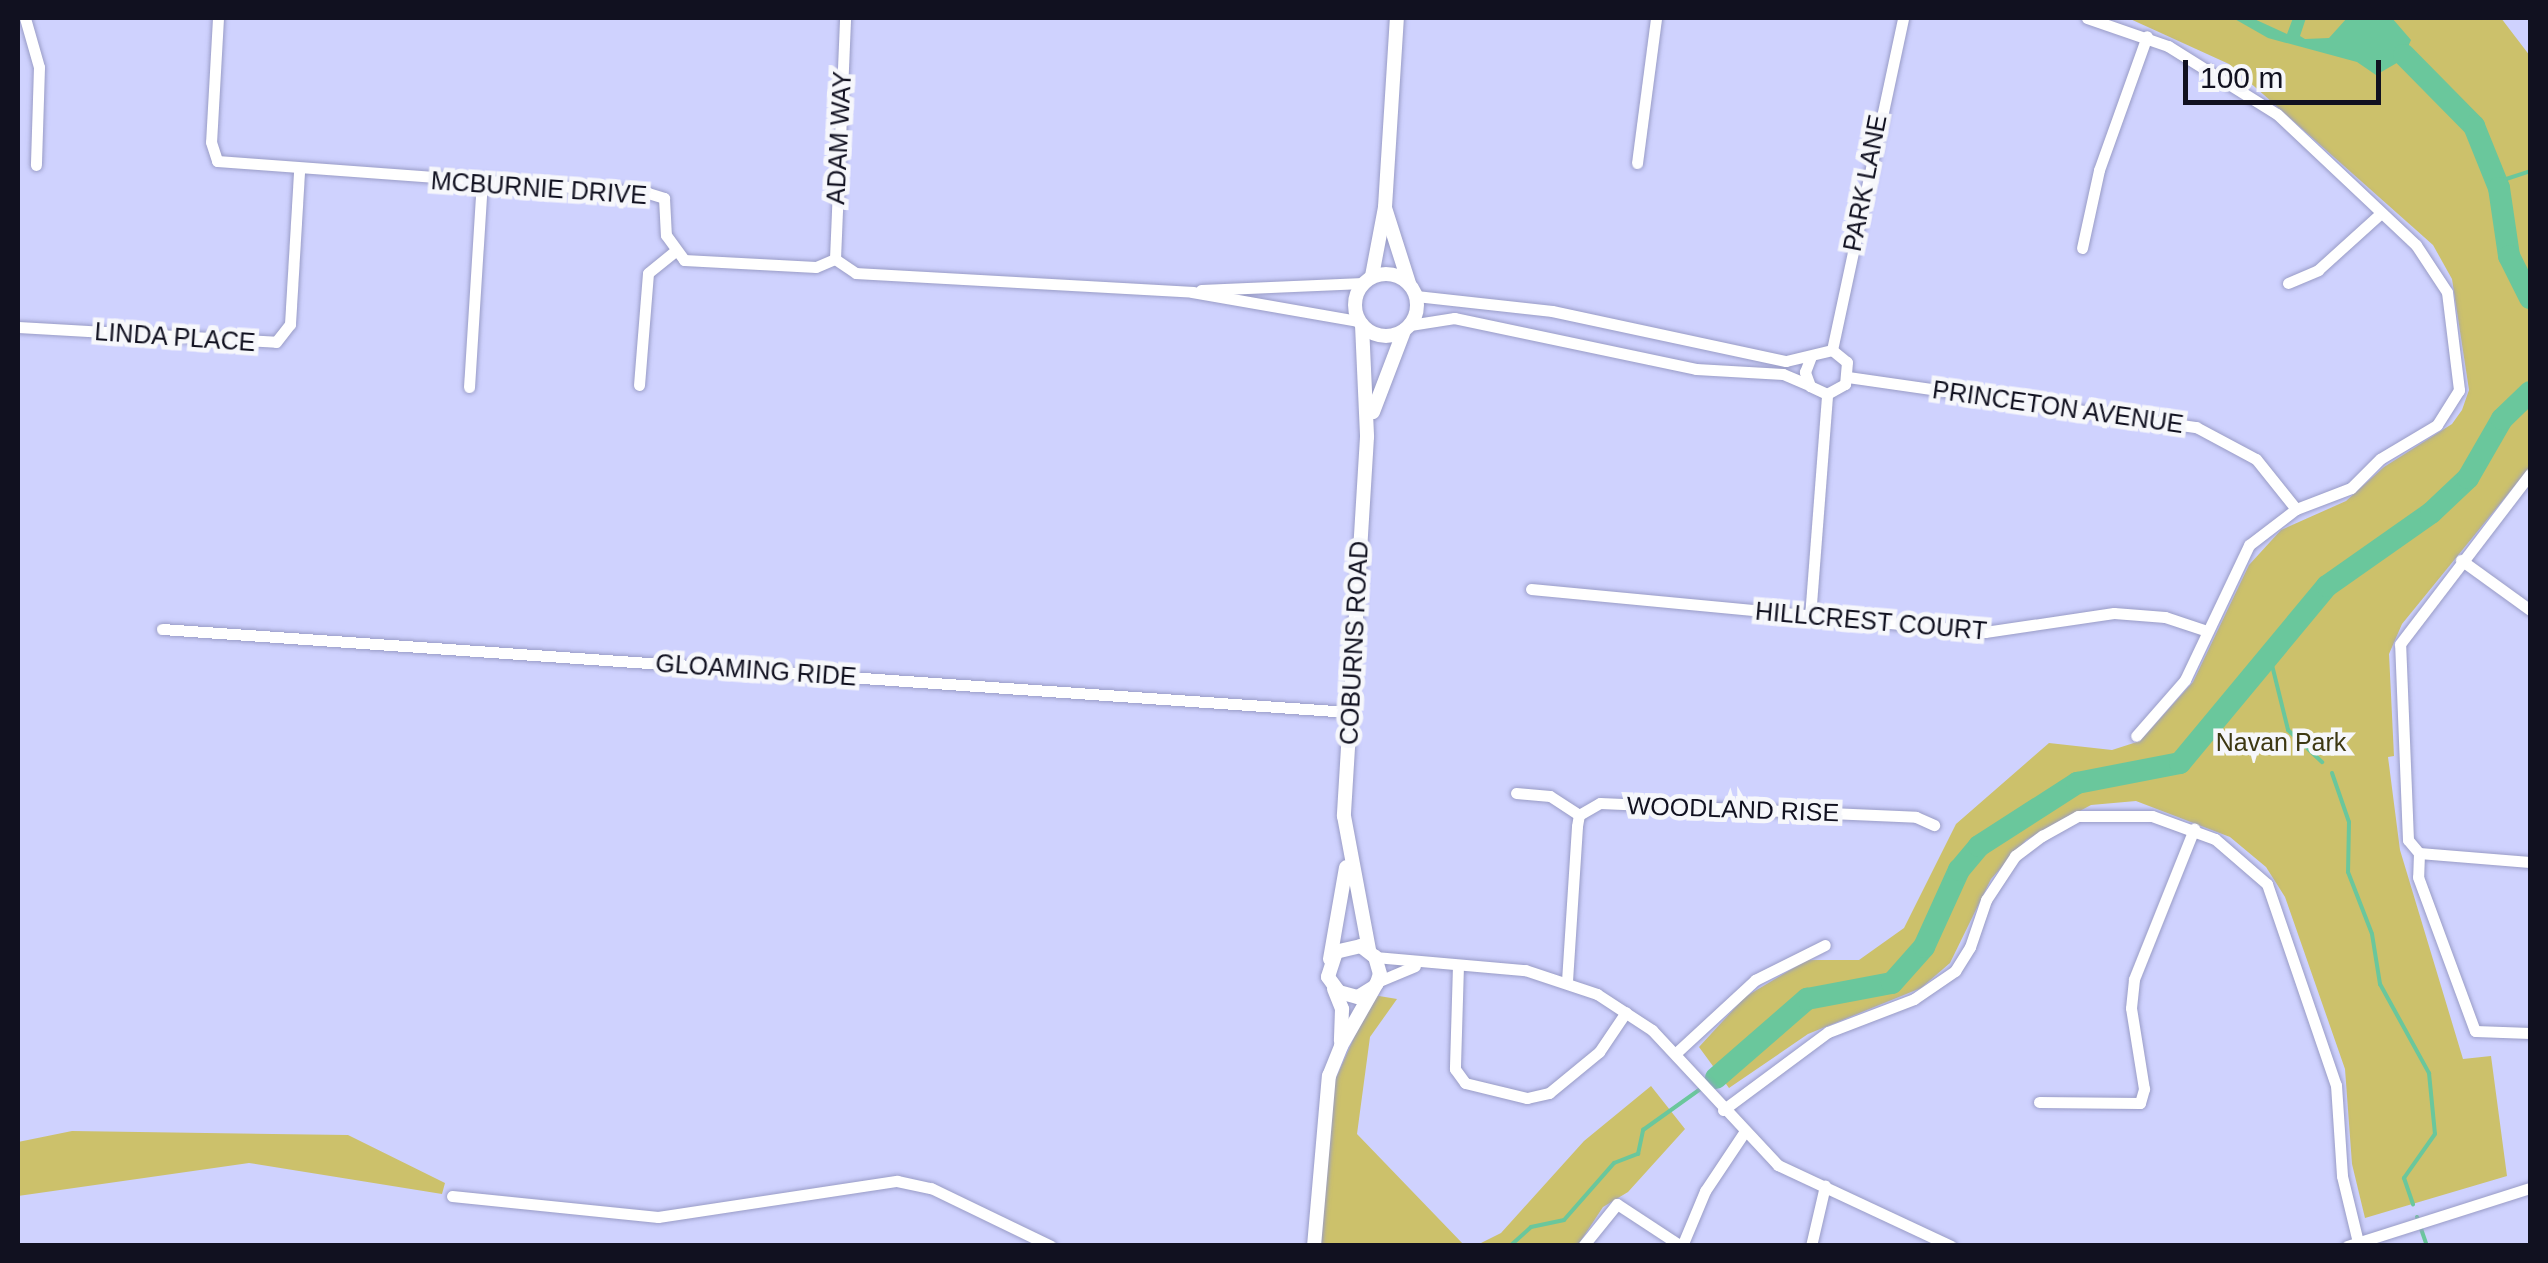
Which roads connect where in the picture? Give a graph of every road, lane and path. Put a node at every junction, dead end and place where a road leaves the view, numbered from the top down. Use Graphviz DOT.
graph roads {
  1 [pos="25,18"];
  2 [pos="218,18"];
  3 [pos="845,18"];
  4 [pos="1397,18"];
  5 [pos="1656,18"];
  6 [pos="1903,18"];
  7 [pos="2087,18"];
  8 [pos="2147,36"];
  9 [pos="36,164"];
  10 [pos="1637,164"];
  11 [pos="298,171"];
  12 [pos="482,182"];
  13 [pos="1385,207"];
  14 [pos="2381,214"];
  15 [pos="2082,248"];
  16 [pos="673,253"];
  17 [pos="835,259"];
  18 [pos="1368,280"];
  19 [pos="2288,283"];
  20 [pos="1413,290"];
  21 [pos="1192,292"];
  22 [pos="1360,323"];
  23 [pos="18,327"];
  24 [pos="1407,328"];
  25 [pos="1832,350"];
  26 [pos="1811,356"];
  27 [pos="1848,377"];
  28 [pos="639,385"];
  29 [pos="1810,386"];
  30 [pos="469,387"];
  31 [pos="1828,394"];
  32 [pos="1367,437"];
  33 [pos="2530,474"];
  34 [pos="2296,509"];
  35 [pos="2461,560"];
  36 [pos="1531,589"];
  37 [pos="2530,610"];
  38 [pos="1810,617"];
  39 [pos="162,628"];
  40 [pos="2207,632"];
  41 [pos="1349,712"];
  42 [pos="2136,736"];
  43 [pos="1516,793"];
  44 [pos="1579,814"];
  45 [pos="1934,825"];
  46 [pos="2194,830"];
  47 [pos="1348,850"];
  48 [pos="2419,853"];
  49 [pos="2530,862"];
  50 [pos="1825,945"];
  51 [pos="1372,953"];
  52 [pos="1330,960"];
  53 [pos="1458,964"];
  54 [pos="1419,965"];
  55 [pos="1567,981"];
  56 [pos="1332,985"];
  57 [pos="1376,985"];
  58 [pos="1626,1012"];
  59 [pos="2530,1034"];
  60 [pos="1341,1046"];
  61 [pos="1676,1053"];
  62 [pos="2039,1102"];
  63 [pos="1723,1110"];
  64 [pos="1743,1134"];
  65 [pos="1824,1186"];
  66 [pos="2530,1188"];
  67 [pos="452,1196"];
  68 [pos="2352,1244"];
  69 [pos="1052,1246"];
  70 [pos="1314,1246"];
  71 [pos="1583,1246"];
  72 [pos="1682,1246"];
  73 [pos="1812,1246"];
  74 [pos="1951,1246"];
  1 -- 9 [label="street"];
  2 -- 11 [label="street, MCBURNIE DRIVE"];
  3 -- 17 [label="street, ADAM WAY"];
  4 -- 13 [label="street"];
  5 -- 10 [label="street"];
  6 -- 25 [label="street, PARK LANE"];
  7 -- 8 [label="street"];
  8 -- 14 [label="street"];
  8 -- 15 [label="street"];
  11 -- 12 [label="street, MCBURNIE DRIVE"];
  11 -- 23 [label="street, LINDA PLACE"];
  12 -- 16 [label="street, MCBURNIE DRIVE"];
  12 -- 30 [label="street"];
  13 -- 18 [label="street"];
  13 -- 20 [label="street"];
  14 -- 19 [label="street"];
  14 -- 34 [label="street"];
  16 -- 17 [label="street"];
  16 -- 28 [label="street"];
  17 -- 21 [label="street"];
  18 -- 20 [label="street"];
  18 -- 21 [label="street"];
  18 -- 22 [label="street"];
  20 -- 24 [label="street"];
  20 -- 26 [label="street"];
  21 -- 22 [label="street"];
  22 -- 24 [label="street"];
  22 -- 32 [label="street, COBURNS ROAD"];
  24 -- 29 [label="street"];
  24 -- 32 [label="street, COBURNS ROAD"];
  25 -- 26 [label="street"];
  25 -- 27 [label="street"];
  26 -- 29 [label="street"];
  27 -- 31 [label="street"];
  27 -- 34 [label="street, PRINCETON AVENUE"];
  29 -- 31 [label="street"];
  31 -- 38 [label="street"];
  32 -- 41 [label="street, COBURNS ROAD"];
  33 -- 35 [label="street"];
  34 -- 40 [label="street"];
  35 -- 37 [label="street"];
  35 -- 48 [label="street"];
  36 -- 38 [label="street, HILLCREST COURT"];
  38 -- 40 [label="street, HILLCREST COURT"];
  39 -- 41 [label="street, GLOAMING RIDE"];
  40 -- 42 [label="street"];
  41 -- 47 [label="street, COBURNS ROAD"];
  43 -- 44 [label="street"];
  44 -- 45 [label="street, WOODLAND RISE"];
  44 -- 55 [label="street"];
  46 -- 62 [label="street"];
  46 -- 63 [label="street"];
  46 -- 68 [label="street"];
  47 -- 51 [label="street, COBURNS ROAD"];
  47 -- 52 [label="street, COBURNS ROAD"];
  48 -- 49 [label="street"];
  48 -- 59 [label="street"];
  50 -- 61 [label="street"];
  51 -- 52 [label="street"];
  51 -- 54 [label="street"];
  51 -- 57 [label="street"];
  52 -- 56 [label="street"];
  53 -- 54 [label="street"];
  53 -- 55 [label="street"];
  53 -- 58 [label="street"];
  54 -- 57 [label="street"];
  55 -- 58 [label="street"];
  56 -- 57 [label="street"];
  56 -- 60 [label="street"];
  57 -- 60 [label="street"];
  58 -- 61 [label="street"];
  60 -- 70 [label="street"];
  61 -- 63 [label="street"];
  63 -- 64 [label="street"];
  64 -- 65 [label="street"];
  64 -- 72 [label="street"];
  65 -- 73 [label="street"];
  65 -- 74 [label="street"];
  66 -- 68 [label="street"];
  67 -- 69 [label="street"];
  71 -- 72 [label="street"];
}
